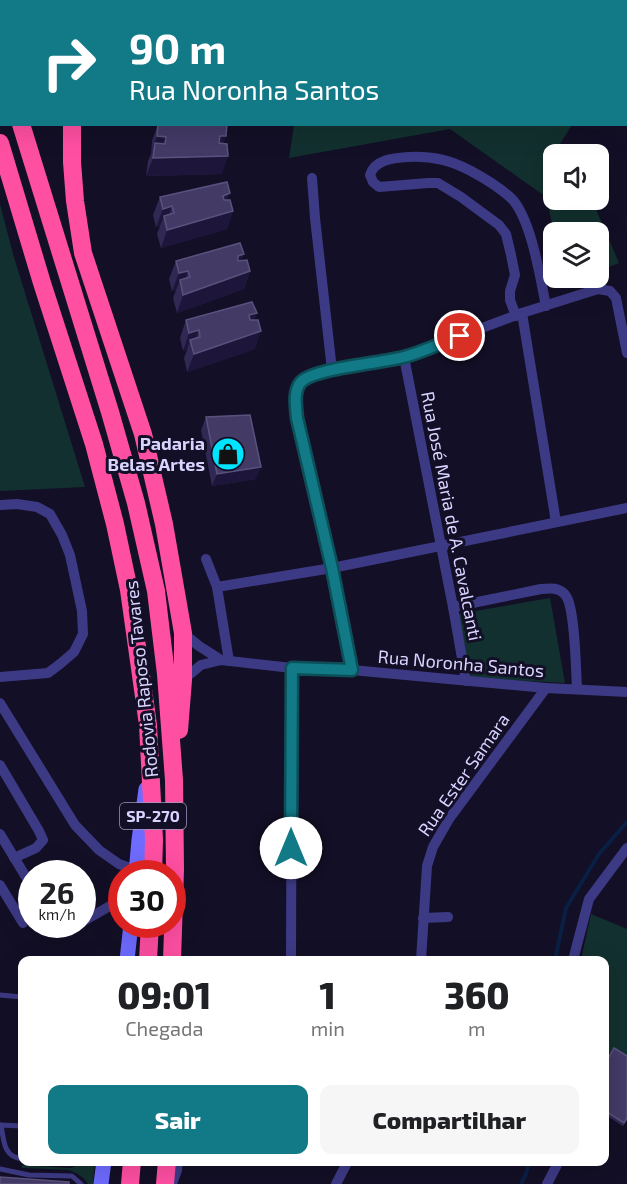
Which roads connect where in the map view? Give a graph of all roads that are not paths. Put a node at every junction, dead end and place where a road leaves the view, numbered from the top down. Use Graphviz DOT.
graph roads {
  1 [pos="22,126"];
  2 [pos="72,126"];
  3 [pos="0,143"];
  4 [pos="34,164"];
  5 [pos="312,178"];
  6 [pos="82,253"];
  7 [pos="546,306"];
  8 [pos="519,314"];
  9 [pos="627,353"];
  10 [pos="404,357"];
  11 [pos="332,370"];
  12 [pos="0,505"];
  13 [pos="627,508"];
  14 [pos="556,522"];
  15 [pos="440,545"];
  16 [pos="206,559"];
  17 [pos="332,568"];
  18 [pos="217,587"];
  19 [pos="453,607"];
  20 [pos="183,633"];
  21 [pos="225,660"];
  22 [pos="292,668"];
  23 [pos="352,670"];
  24 [pos="0,677"];
  25 [pos="183,680"];
  26 [pos="465,681"];
  27 [pos="546,688"];
  28 [pos="577,689"];
  29 [pos="627,692"];
  30 [pos="0,703"];
  31 [pos="0,765"];
  32 [pos="174,780"];
  33 [pos="0,834"];
  34 [pos="627,848"];
  35 [pos="13,856"];
  36 [pos="0,859"];
  37 [pos="113,860"];
  38 [pos="146,860"];
  39 [pos="18,864"];
  40 [pos="0,885"];
  41 [pos="18,916"];
  42 [pos="448,917"];
  43 [pos="423,918"];
  44 [pos="129,938"];
  45 [pos="149,938"];
  46 [pos="127,956"];
  47 [pos="148,956"];
  48 [pos="172,956"];
  49 [pos="291,956"];
  50 [pos="420,956"];
  51 [pos="574,956"];
  52 [pos="0,996"];
  53 [pos="18,997"];
  54 [pos="1,1125"];
  55 [pos="18,1126"];
  56 [pos="18,1158"];
  57 [pos="103,1166"];
  58 [pos="132,1166"];
  59 [pos="167,1166"];
  60 [pos="177,1166"];
  61 [pos="345,1166"];
  62 [pos="556,1166"];
  63 [pos="0,1169"];
  64 [pos="81,1184"];
  65 [pos="101,1184"];
  66 [pos="130,1184"];
  67 [pos="165,1184"];
  68 [pos="172,1184"];
  69 [pos="336,1184"];
  70 [pos="547,1184"];
  1 -- 4 [label="highway, Rodovia Raposo Tavares / SP-270"];
  2 -- 6 [label="highway"];
  3 -- 38 [label="highway, Rodovia Raposo Tavares / SP-270"];
  4 -- 6 [label="highway"];
  4 -- 32 [label="highway, Rodovia Raposo Tavares / SP-270"];
  5 -- 11 [label="street"];
  6 -- 20 [label="highway"];
  7 -- 8 [label="street"];
  7 -- 8 [label="street"];
  7 -- 9 [label="street"];
  8 -- 10 [label="street"];
  8 -- 14 [label="street"];
  10 -- 11 [label="street"];
  10 -- 15 [label="street, Rua José Maria de A. Cavalcanti"];
  11 -- 17 [label="street"];
  12 -- 24 [label="street"];
  13 -- 14 [label="street"];
  14 -- 15 [label="street"];
  15 -- 17 [label="street"];
  15 -- 19 [label="street, Rua José Maria de A. Cavalcanti"];
  16 -- 18 [label="street"];
  17 -- 18 [label="street"];
  17 -- 23 [label="street"];
  18 -- 21 [label="street"];
  19 -- 26 [label="street, Rua José Maria de A. Cavalcanti"];
  19 -- 28 [label="street"];
  20 -- 21 [label="street, Rua Noronha Santos"];
  20 -- 25 [label="highway"];
  21 -- 22 [label="street, Rua Noronha Santos"];
  21 -- 25 [label="street, Rua Noronha Santos"];
  22 -- 23 [label="street, Rua Noronha Santos"];
  22 -- 49 [label="street"];
  23 -- 26 [label="street, Rua Noronha Santos"];
  25 -- 32 [label="highway"];
  26 -- 27 [label="street, Rua Noronha Santos"];
  27 -- 28 [label="street, Rua Noronha Santos"];
  27 -- 43 [label="street, Rua Ester Samara"];
  28 -- 29 [label="street, Rua Noronha Santos"];
  30 -- 37 [label="street"];
  31 -- 35 [label="street"];
  32 -- 48 [label="highway, Rodovia Raposo Tavares / SP-270"];
  33 -- 35 [label="street"];
  34 -- 51 [label="street"];
  35 -- 36 [label="street"];
  35 -- 39 [label="street"];
  40 -- 41 [label="street"];
  42 -- 43 [label="street"];
  43 -- 50 [label="street, Rua Ester Samara"];
  44 -- 46 [label="main road"];
  45 -- 47 [label="highway"];
  52 -- 53 [label="lane"];
  54 -- 55 [label="lane"];
  54 -- 56 [label="lane"];
  57 -- 65 [label="main road"];
  58 -- 66 [label="highway"];
  59 -- 67 [label="highway"];
  60 -- 68 [label="street"];
  61 -- 69 [label="street"];
  62 -- 70 [label="street"];
  63 -- 64 [label="lane"];
}
